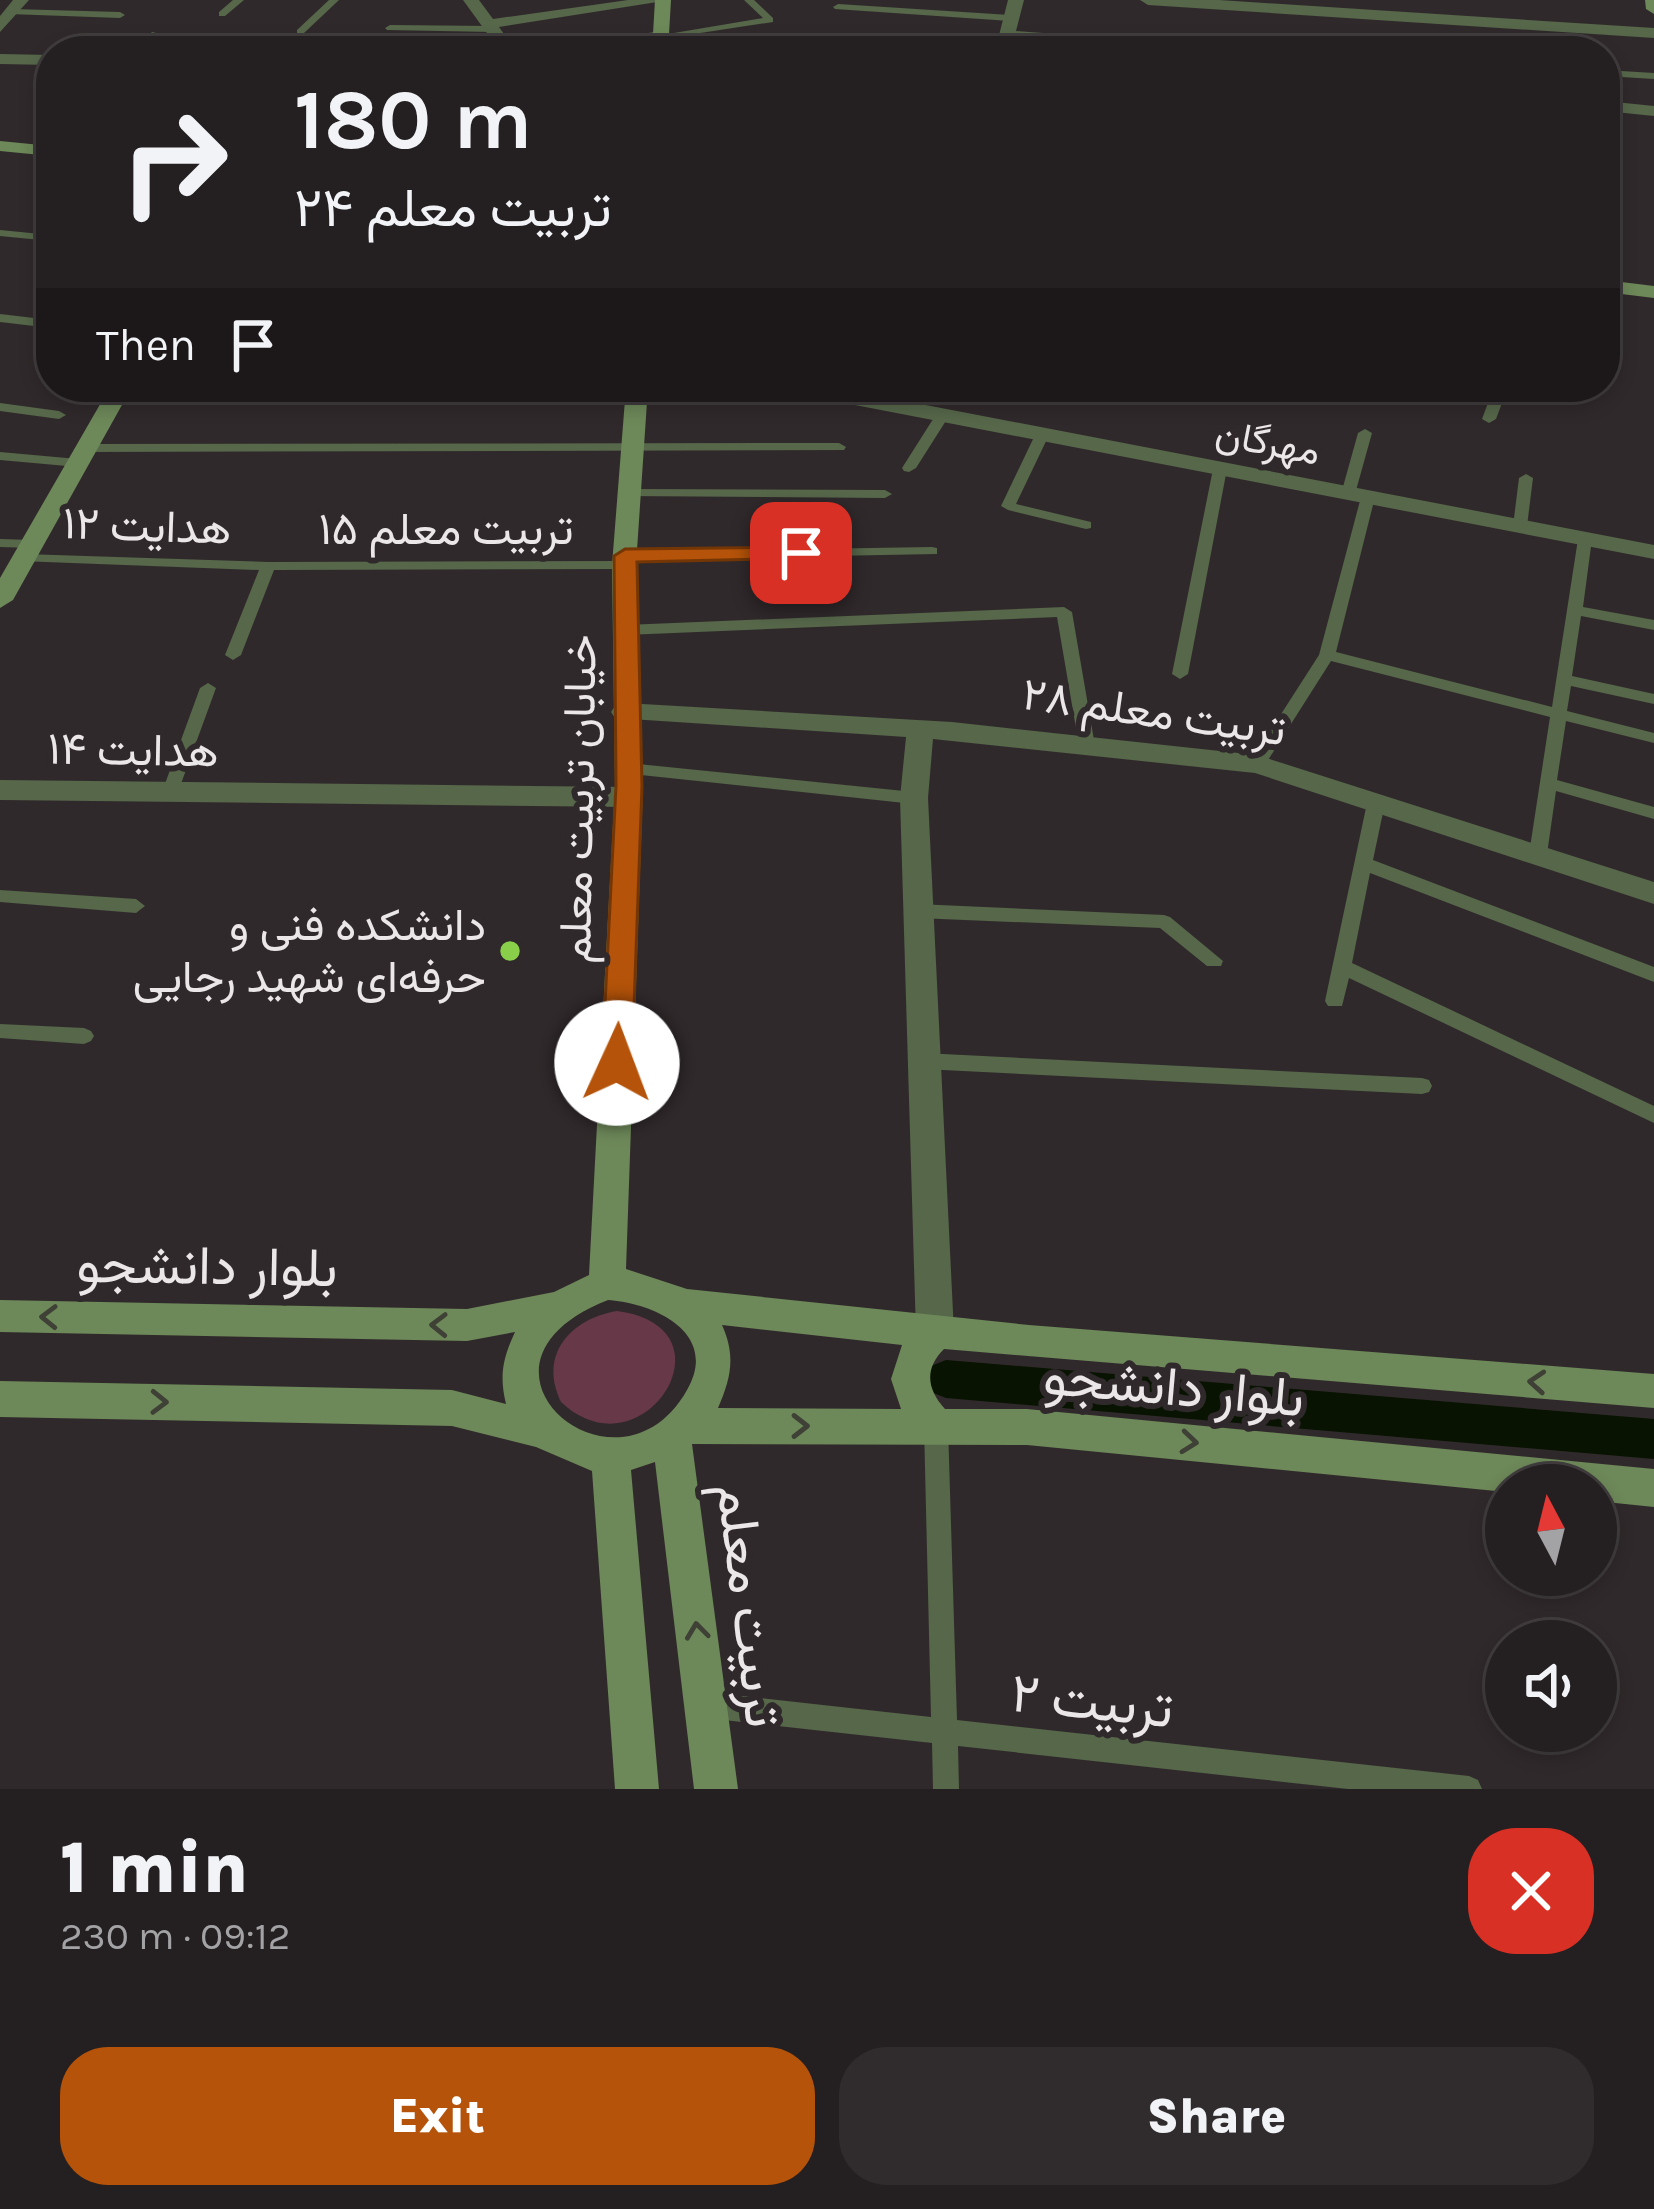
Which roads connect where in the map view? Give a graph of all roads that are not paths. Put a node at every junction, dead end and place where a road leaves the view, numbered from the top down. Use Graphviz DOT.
graph roads {
  1 [pos="239,0"];
  2 [pos="334,0"];
  3 [pos="471,0"];
  4 [pos="663,0"];
  5 [pos="749,0"];
  6 [pos="1016,0"];
  7 [pos="1148,0"];
  8 [pos="1653,0"];
  9 [pos="1228,3"];
  10 [pos="16,6"];
  11 [pos="1319,6"];
  12 [pos="838,7"];
  13 [pos="1654,9"];
  14 [pos="222,14"];
  15 [pos="120,15"];
  16 [pos="0,27"];
  17 [pos="490,27"];
  18 [pos="390,28"];
  19 [pos="301,32"];
  20 [pos="1654,33"];
  21 [pos="1006,35"];
  22 [pos="497,36"];
  23 [pos="661,36"];
  24 [pos="697,36"];
  25 [pos="0,59"];
  26 [pos="36,60"];
  27 [pos="1620,74"];
  28 [pos="1654,76"];
  29 [pos="1620,108"];
  30 [pos="1654,111"];
  31 [pos="0,146"];
  32 [pos="36,150"];
  33 [pos="0,233"];
  34 [pos="36,237"];
  35 [pos="1654,278"];
  36 [pos="1620,281"];
  37 [pos="1620,285"];
  38 [pos="1654,292"];
  39 [pos="0,318"];
  40 [pos="36,322"];
  41 [pos="112,402"];
  42 [pos="636,402"];
  43 [pos="872,402"];
  44 [pos="1495,402"];
  45 [pos="0,407"];
  46 [pos="59,415"];
  47 [pos="942,416"];
  48 [pos="1489,419"];
  49 [pos="1365,433"];
  50 [pos="1042,435"];
  51 [pos="839,447"];
  52 [pos="633,449"];
  53 [pos="82,455"];
  54 [pos="0,456"];
  55 [pos="909,468"];
  56 [pos="1220,469"];
  57 [pos="1526,478"];
  58 [pos="630,493"];
  59 [pos="885,494"];
  60 [pos="1358,495"];
  61 [pos="1086,525"];
  62 [pos="1520,526"];
  63 [pos="1585,539"];
  64 [pos="0,543"];
  65 [pos="28,551"];
  66 [pos="932,551"];
  67 [pos="1654,552"];
  68 [pos="625,560"];
  69 [pos="268,566"];
  70 [pos="0,600"];
  71 [pos="1576,610"];
  72 [pos="1654,625"];
  73 [pos="625,630"];
  74 [pos="232,655"];
  75 [pos="1327,655"];
  76 [pos="1180,674"];
  77 [pos="1566,680"];
  78 [pos="208,688"];
  79 [pos="1654,699"];
  80 [pos="625,712"];
  81 [pos="1562,715"];
  82 [pos="920,729"];
  83 [pos="1654,739"];
  84 [pos="1087,746"];
  85 [pos="1257,764"];
  86 [pos="628,783"];
  87 [pos="1552,784"];
  88 [pos="0,790"];
  89 [pos="170,792"];
  90 [pos="914,798"];
  91 [pos="1376,803"];
  92 [pos="1654,813"];
  93 [pos="1538,854"];
  94 [pos="1363,863"];
  95 [pos="1654,893"];
  96 [pos="0,896"];
  97 [pos="136,906"];
  98 [pos="917,911"];
  99 [pos="1214,961"];
  100 [pos="1342,967"];
  101 [pos="1654,975"];
  102 [pos="1335,1001"];
  103 [pos="0,1031"];
  104 [pos="84,1036"];
  105 [pos="923,1061"];
  106 [pos="1422,1087"];
  107 [pos="1654,1115"];
  108 [pos="607,1284"];
  109 [pos="686,1305"];
  110 [pos="554,1308"];
  111 [pos="0,1316"];
  112 [pos="935,1333"];
  113 [pos="1654,1391"];
  114 [pos="0,1399"];
  115 [pos="936,1426"];
  116 [pos="677,1430"];
  117 [pos="544,1431"];
  118 [pos="610,1455"];
  119 [pos="1654,1488"];
  120 [pos="706,1705"];
  121 [pos="942,1734"];
  122 [pos="637,1789"];
  123 [pos="716,1789"];
  124 [pos="946,1789"];
  125 [pos="1469,1789"];
  1 -- 14 [label="lane"];
  2 -- 19 [label="lane"];
  3 -- 17 [label="street"];
  4 -- 17 [label="street"];
  4 -- 23 [label="street"];
  5 -- 24 [label="lane"];
  6 -- 21 [label="street"];
  7 -- 9 [label="street"];
  8 -- 13 [label="street"];
  9 -- 11 [label="street"];
  10 -- 15 [label="lane"];
  10 -- 16 [label="street"];
  11 -- 20 [label="street"];
  12 -- 21 [label="lane"];
  17 -- 18 [label="lane"];
  17 -- 22 [label="street"];
  25 -- 26 [label="street"];
  27 -- 28 [label="lane"];
  29 -- 30 [label="street"];
  31 -- 32 [label="street"];
  33 -- 34 [label="lane"];
  35 -- 36 [label="street"];
  37 -- 38 [label="street"];
  39 -- 40 [label="lane"];
  41 -- 53 [label="street"];
  42 -- 52 [label="street, خیابان تربیت معلم"];
  43 -- 47 [label="street, مهرگان"];
  44 -- 48 [label="lane"];
  45 -- 46 [label="lane"];
  47 -- 50 [label="street, مهرگان"];
  47 -- 55 [label="lane"];
  49 -- 60 [label="lane"];
  50 -- 56 [label="street, مهرگان"];
  50 -- 61 [label="lane"];
  51 -- 52 [label="lane"];
  52 -- 53 [label="lane"];
  52 -- 58 [label="street, خیابان تربیت معلم"];
  53 -- 54 [label="lane"];
  53 -- 65 [label="street"];
  56 -- 60 [label="street, مهرگان"];
  56 -- 76 [label="lane"];
  57 -- 62 [label="lane"];
  58 -- 59 [label="lane"];
  58 -- 68 [label="street, خیابان تربیت معلم"];
  60 -- 62 [label="street, مهرگان"];
  60 -- 75 [label="lane"];
  62 -- 63 [label="street, مهرگان"];
  63 -- 67 [label="street, مهرگان"];
  63 -- 71 [label="lane"];
  64 -- 65 [label="lane, هدایت ۱۲"];
  65 -- 69 [label="lane, هدایت ۱۲"];
  65 -- 70 [label="street"];
  66 -- 68 [label="lane, تربیت معلم ۱۵"];
  68 -- 69 [label="lane, تربیت معلم ۱۵"];
  68 -- 73 [label="street, خیابان تربیت معلم"];
  69 -- 74 [label="lane"];
  71 -- 72 [label="lane"];
  71 -- 77 [label="lane"];
  73 -- 80 [label="street, خیابان تربیت معلم"];
  73 -- 84 [label="lane"];
  75 -- 81 [label="lane"];
  75 -- 85 [label="lane"];
  77 -- 79 [label="lane"];
  77 -- 81 [label="lane"];
  78 -- 89 [label="lane"];
  80 -- 82 [label="street, تربیت معلم ۲۸"];
  80 -- 86 [label="street, خیابان تربیت معلم"];
  81 -- 83 [label="lane"];
  81 -- 87 [label="lane"];
  82 -- 84 [label="street, تربیت معلم ۲۸"];
  82 -- 90 [label="street"];
  84 -- 85 [label="street, تربیت معلم ۲۸"];
  85 -- 91 [label="street, تربیت معلم ۲۸"];
  86 -- 89 [label="street, هدایت ۱۴"];
  86 -- 90 [label="lane"];
  86 -- 108 [label="street, خیابان تربیت معلم"];
  87 -- 92 [label="lane"];
  87 -- 93 [label="lane"];
  88 -- 89 [label="street, هدایت ۱۴"];
  90 -- 98 [label="street"];
  91 -- 93 [label="street, تربیت معلم ۲۸"];
  91 -- 94 [label="lane"];
  93 -- 95 [label="street, تربیت معلم ۲۸"];
  94 -- 100 [label="lane"];
  94 -- 101 [label="lane"];
  96 -- 97 [label="lane"];
  98 -- 99 [label="lane"];
  98 -- 105 [label="street"];
  100 -- 102 [label="lane"];
  100 -- 107 [label="lane"];
  103 -- 104 [label="lane"];
  105 -- 106 [label="lane"];
  105 -- 112 [label="street"];
  108 -- 109 [label="street"];
  108 -- 110 [label="street"];
  109 -- 112 [label="street"];
  109 -- 116 [label="street"];
  110 -- 111 [label="street, بلوار دانشجو, one-way"];
  110 -- 117 [label="street"];
  113 -- 112 [label="street, one-way"];
  112 -- 115 [label="street"];
  114 -- 117 [label="street, one-way"];
  116 -- 115 [label="street, بلوار دانشجو, one-way"];
  115 -- 119 [label="street, بلوار دانشجو, one-way"];
  115 -- 121 [label="lane"];
  116 -- 118 [label="street"];
  120 -- 116 [label="street, تربیت معلم, one-way"];
  117 -- 118 [label="street"];
  118 -- 122 [label="street"];
  120 -- 121 [label="lane, تربیت ۲"];
  120 -- 123 [label="street, تربیت معلم"];
  121 -- 124 [label="lane"];
  121 -- 125 [label="lane, تربیت ۲"];
}
